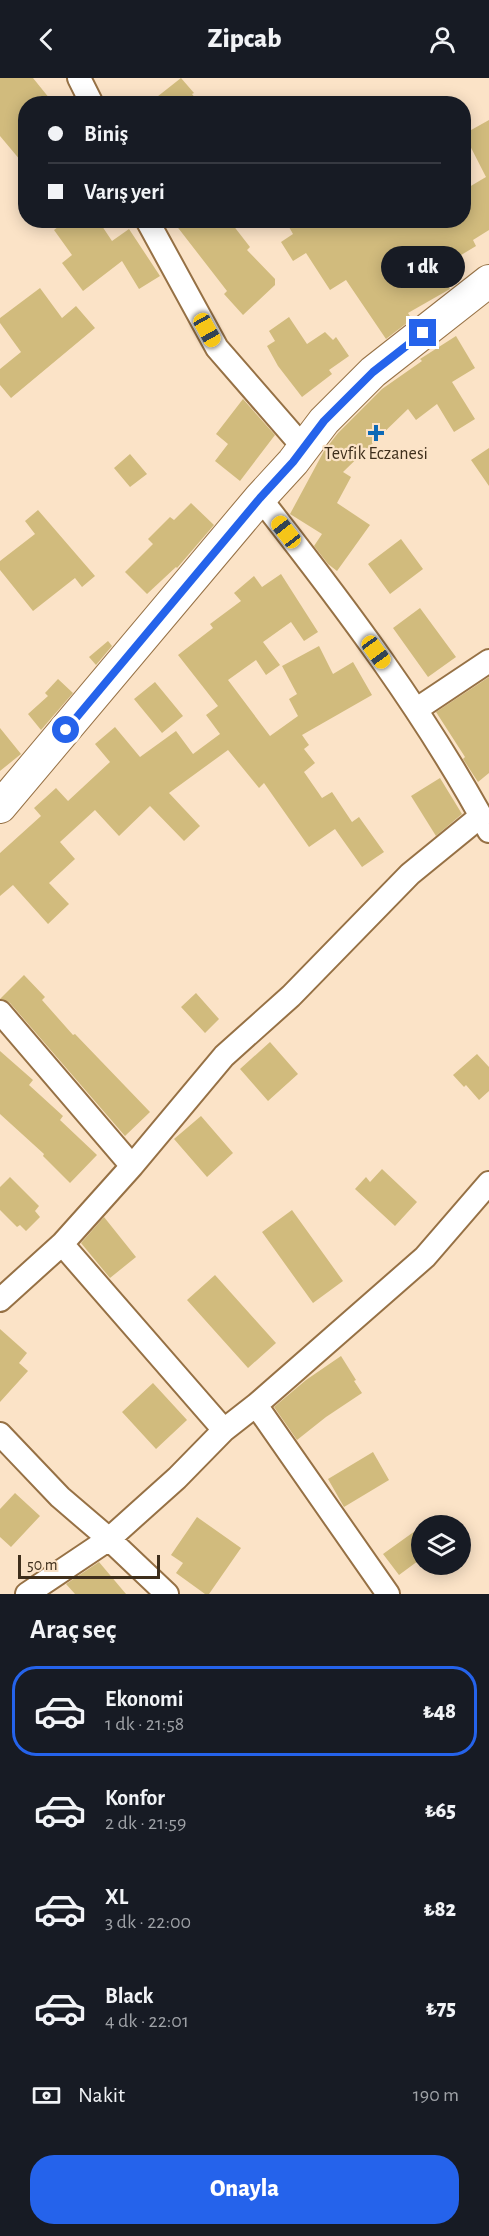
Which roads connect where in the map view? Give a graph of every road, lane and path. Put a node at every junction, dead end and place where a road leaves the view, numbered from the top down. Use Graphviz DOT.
graph roads {
  1 [pos="80,78"];
  2 [pos="88,96"];
  3 [pos="151,228"];
  4 [pos="489,281"];
  5 [pos="304,448"];
  6 [pos="260,498"];
  7 [pos="489,661"];
  8 [pos="417,709"];
  9 [pos="0,807"];
  10 [pos="485,823"];
  11 [pos="0,1012"];
  12 [pos="132,1166"];
  13 [pos="489,1183"];
  14 [pos="62,1244"];
  15 [pos="0,1300"];
  16 [pos="256,1405"];
  17 [pos="224,1430"];
  18 [pos="0,1434"];
  19 [pos="109,1539"];
  20 [pos="145,1585"];
  21 [pos="27,1594"];
  22 [pos="167,1594"];
  23 [pos="388,1594"];
  1 -- 2 [label="street"];
  3 -- 5 [label="street"];
  4 -- 5 [label="main road"];
  5 -- 6 [label="main road"];
  6 -- 8 [label="street"];
  6 -- 9 [label="main road"];
  7 -- 8 [label="street"];
  8 -- 10 [label="street"];
  10 -- 12 [label="street"];
  11 -- 12 [label="street"];
  12 -- 14 [label="street"];
  13 -- 16 [label="street"];
  14 -- 15 [label="street"];
  14 -- 17 [label="street"];
  16 -- 17 [label="street"];
  16 -- 23 [label="street"];
  17 -- 19 [label="street"];
  18 -- 19 [label="street"];
  19 -- 20 [label="street"];
  19 -- 21 [label="street"];
  20 -- 22 [label="street"];
}
